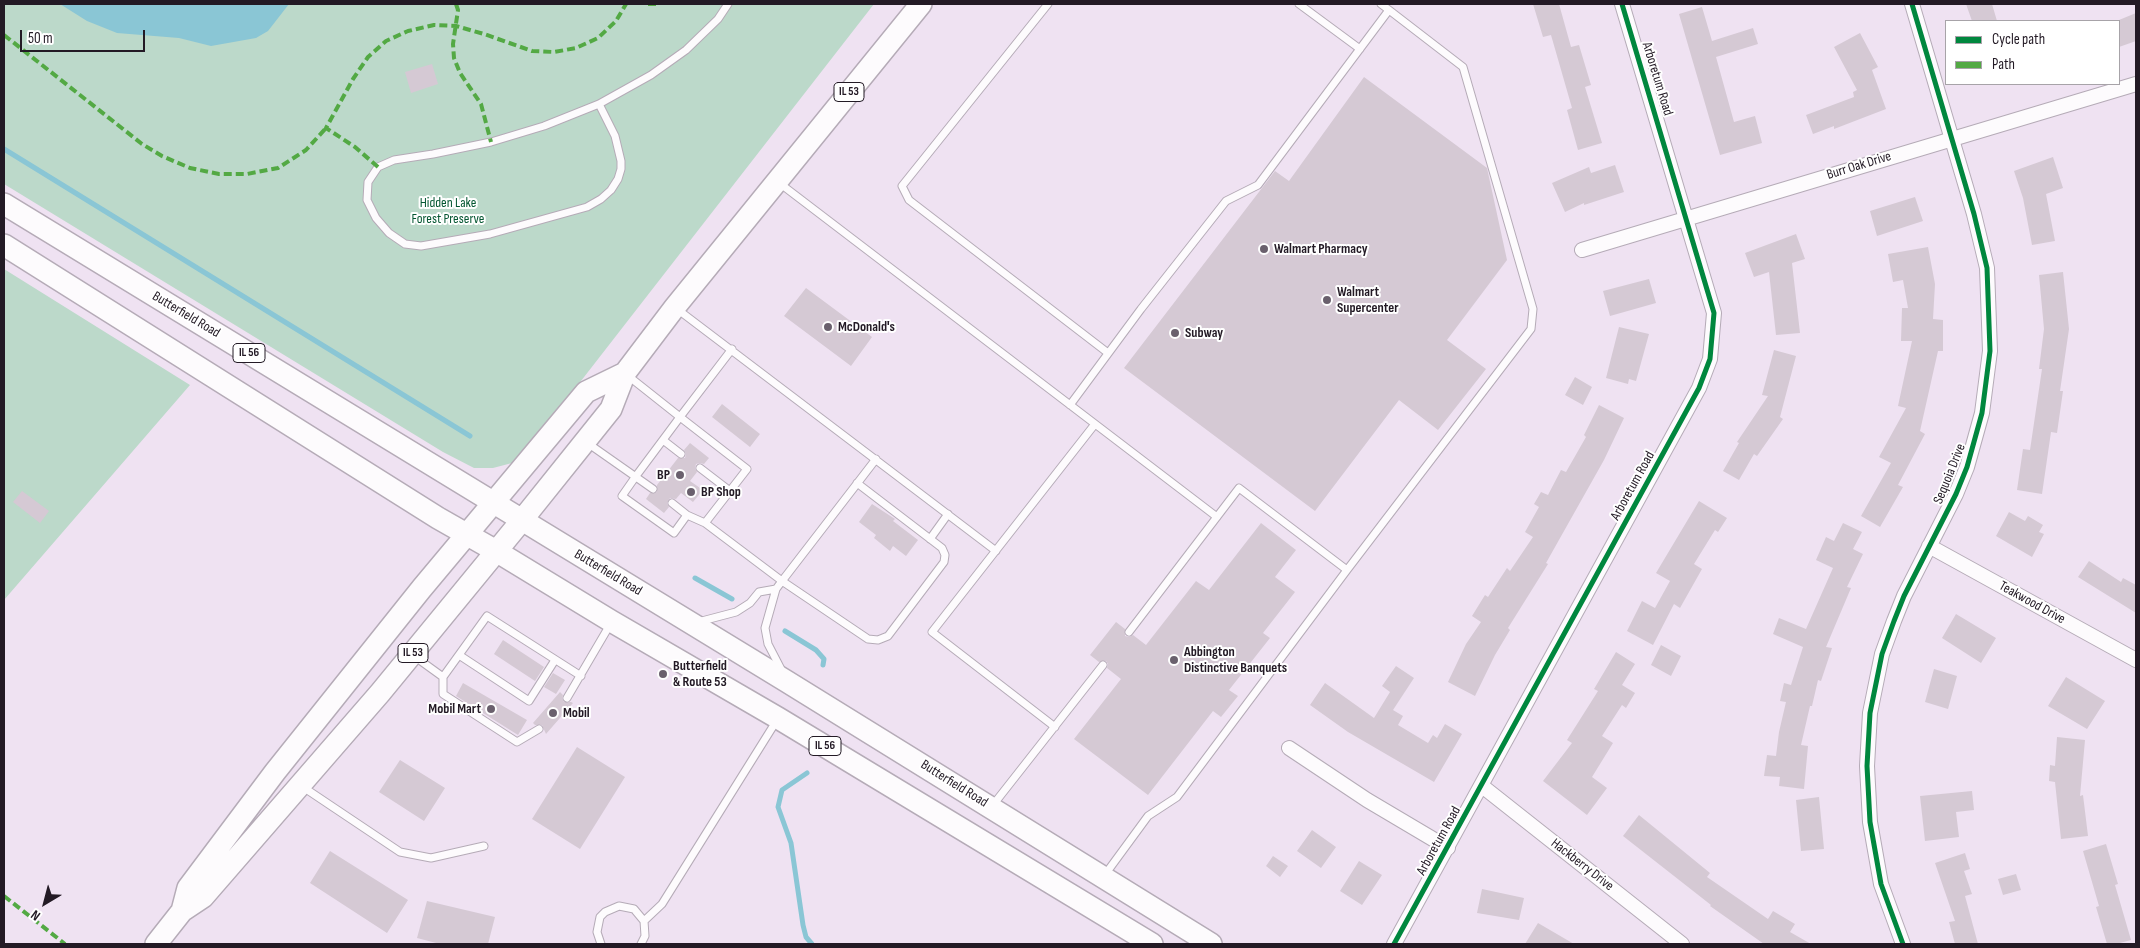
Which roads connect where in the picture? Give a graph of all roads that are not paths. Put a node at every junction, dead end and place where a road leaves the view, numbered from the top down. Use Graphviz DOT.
graph roads {
  1 [pos="728,4"];
  2 [pos="921,4"];
  3 [pos="1048,4"];
  4 [pos="1299,4"];
  5 [pos="1381,4"];
  6 [pos="1622,4"];
  7 [pos="1912,4"];
  8 [pos="1389,10"];
  9 [pos="1360,50"];
  10 [pos="2136,84"];
  11 [pos="599,104"];
  12 [pos="1952,139"];
  13 [pos="776,180"];
  14 [pos="4,204"];
  15 [pos="1686,218"];
  16 [pos="4,245"];
  17 [pos="1582,250"];
  18 [pos="675,307"];
  19 [pos="732,349"];
  20 [pos="1108,353"];
  21 [pos="624,373"];
  22 [pos="1070,405"];
  23 [pos="680,417"];
  24 [pos="1095,424"];
  25 [pos="663,440"];
  26 [pos="586,442"];
  27 [pos="681,454"];
  28 [pos="876,459"];
  29 [pos="700,468"];
  30 [pos="636,476"];
  31 [pos="857,483"];
  32 [pos="653,489"];
  33 [pos="730,491"];
  34 [pos="495,502"];
  35 [pos="672,504"];
  36 [pos="948,514"];
  37 [pos="687,515"];
  38 [pos="1217,517"];
  39 [pos="522,520"];
  40 [pos="705,523"];
  41 [pos="468,534"];
  42 [pos="930,539"];
  43 [pos="1929,546"];
  44 [pos="996,550"];
  45 [pos="496,551"];
  46 [pos="1347,570"];
  47 [pos="782,581"];
  48 [pos="776,589"];
  49 [pos="611,621"];
  50 [pos="691,623"];
  51 [pos="1129,632"];
  52 [pos="412,655"];
  53 [pos="459,655"];
  54 [pos="556,660"];
  55 [pos="2136,660"];
  56 [pos="1103,665"];
  57 [pos="581,676"];
  58 [pos="443,677"];
  59 [pos="786,681"];
  60 [pos="566,698"];
  61 [pos="778,718"];
  62 [pos="1055,727"];
  63 [pos="539,729"];
  64 [pos="1289,748"];
  65 [pos="300,784"];
  66 [pos="1482,786"];
  67 [pos="991,808"];
  68 [pos="484,846"];
  69 [pos="1448,848"];
  70 [pos="1103,878"];
  71 [pos="182,912"];
  72 [pos="644,921"];
  73 [pos="156,944"];
  74 [pos="601,944"];
  75 [pos="641,944"];
  76 [pos="1152,944"];
  77 [pos="1211,944"];
  78 [pos="1394,944"];
  79 [pos="1682,944"];
  80 [pos="1903,944"];
  1 -- 11 [label="lane"];
  2 -- 13 [label="main road, IL 53"];
  3 -- 20 [label="lane"];
  4 -- 9 [label="lane"];
  5 -- 8 [label="lane"];
  6 -- 15 [label="street, Arboretum Road"];
  7 -- 12 [label="street, Sequoia Drive"];
  8 -- 9 [label="lane"];
  8 -- 46 [label="lane"];
  9 -- 20 [label="lane"];
  10 -- 12 [label="street, Burr Oak Drive"];
  11 -- 11 [label="lane"];
  12 -- 15 [label="street, Burr Oak Drive"];
  12 -- 43 [label="street, Sequoia Drive"];
  13 -- 18 [label="main road, IL 53"];
  13 -- 22 [label="lane"];
  14 -- 34 [label="main road, Butterfield Road / IL 56"];
  15 -- 17 [label="street, Burr Oak Drive"];
  15 -- 66 [label="street, Arboretum Road"];
  16 -- 41 [label="main road, IL 56"];
  18 -- 19 [label="lane"];
  18 -- 21 [label="main road, IL 53"];
  19 -- 23 [label="lane"];
  19 -- 28 [label="lane"];
  20 -- 22 [label="lane"];
  21 -- 23 [label="lane"];
  21 -- 26 [label="main road, IL 53"];
  21 -- 34 [label="main road, IL 53"];
  22 -- 24 [label="lane"];
  23 -- 25 [label="lane"];
  23 -- 33 [label="lane"];
  24 -- 38 [label="lane"];
  24 -- 44 [label="lane"];
  25 -- 27 [label="lane"];
  25 -- 30 [label="lane"];
  26 -- 30 [label="lane"];
  26 -- 39 [label="main road, IL 53"];
  28 -- 31 [label="lane"];
  28 -- 36 [label="lane"];
  29 -- 33 [label="lane"];
  30 -- 32 [label="lane"];
  30 -- 37 [label="lane"];
  31 -- 42 [label="lane"];
  31 -- 47 [label="lane"];
  33 -- 40 [label="lane"];
  34 -- 39 [label="main road, Butterfield Road / IL 56"];
  34 -- 41 [label="main road, IL 53"];
  35 -- 37 [label="lane"];
  36 -- 42 [label="lane"];
  36 -- 44 [label="lane"];
  37 -- 40 [label="lane"];
  38 -- 46 [label="lane"];
  38 -- 51 [label="lane"];
  39 -- 45 [label="main road, IL 53"];
  39 -- 50 [label="main road, Butterfield Road / IL 56"];
  40 -- 47 [label="lane"];
  41 -- 45 [label="main road, IL 56"];
  41 -- 71 [label="main road, IL 53"];
  42 -- 47 [label="lane"];
  43 -- 55 [label="street, Teakwood Drive"];
  43 -- 80 [label="street, Sequoia Drive"];
  44 -- 62 [label="lane"];
  45 -- 49 [label="main road, IL 56"];
  45 -- 52 [label="main road, IL 53"];
  46 -- 70 [label="lane"];
  47 -- 48 [label="lane"];
  48 -- 50 [label="lane"];
  48 -- 59 [label="lane"];
  49 -- 57 [label="lane"];
  49 -- 61 [label="main road, IL 56"];
  50 -- 59 [label="main road, Butterfield Road / IL 56"];
  52 -- 58 [label="lane"];
  52 -- 65 [label="main road, IL 53"];
  53 -- 54 [label="lane"];
  53 -- 54 [label="lane"];
  53 -- 58 [label="lane"];
  54 -- 57 [label="lane"];
  56 -- 62 [label="lane"];
  57 -- 60 [label="lane"];
  58 -- 63 [label="lane"];
  59 -- 67 [label="main road, Butterfield Road / IL 56"];
  61 -- 72 [label="lane"];
  61 -- 76 [label="main road, IL 56"];
  62 -- 67 [label="lane"];
  64 -- 69 [label="street"];
  65 -- 68 [label="lane"];
  65 -- 71 [label="main road, IL 53"];
  66 -- 69 [label="street, Arboretum Road"];
  66 -- 79 [label="street, Hackberry Drive"];
  67 -- 70 [label="main road, Butterfield Road / IL 56"];
  69 -- 78 [label="street, Arboretum Road"];
  70 -- 77 [label="main road, Butterfield Road / IL 56"];
  71 -- 73 [label="main road, IL 53"];
  72 -- 74 [label="lane"];
  72 -- 75 [label="lane"];
}
